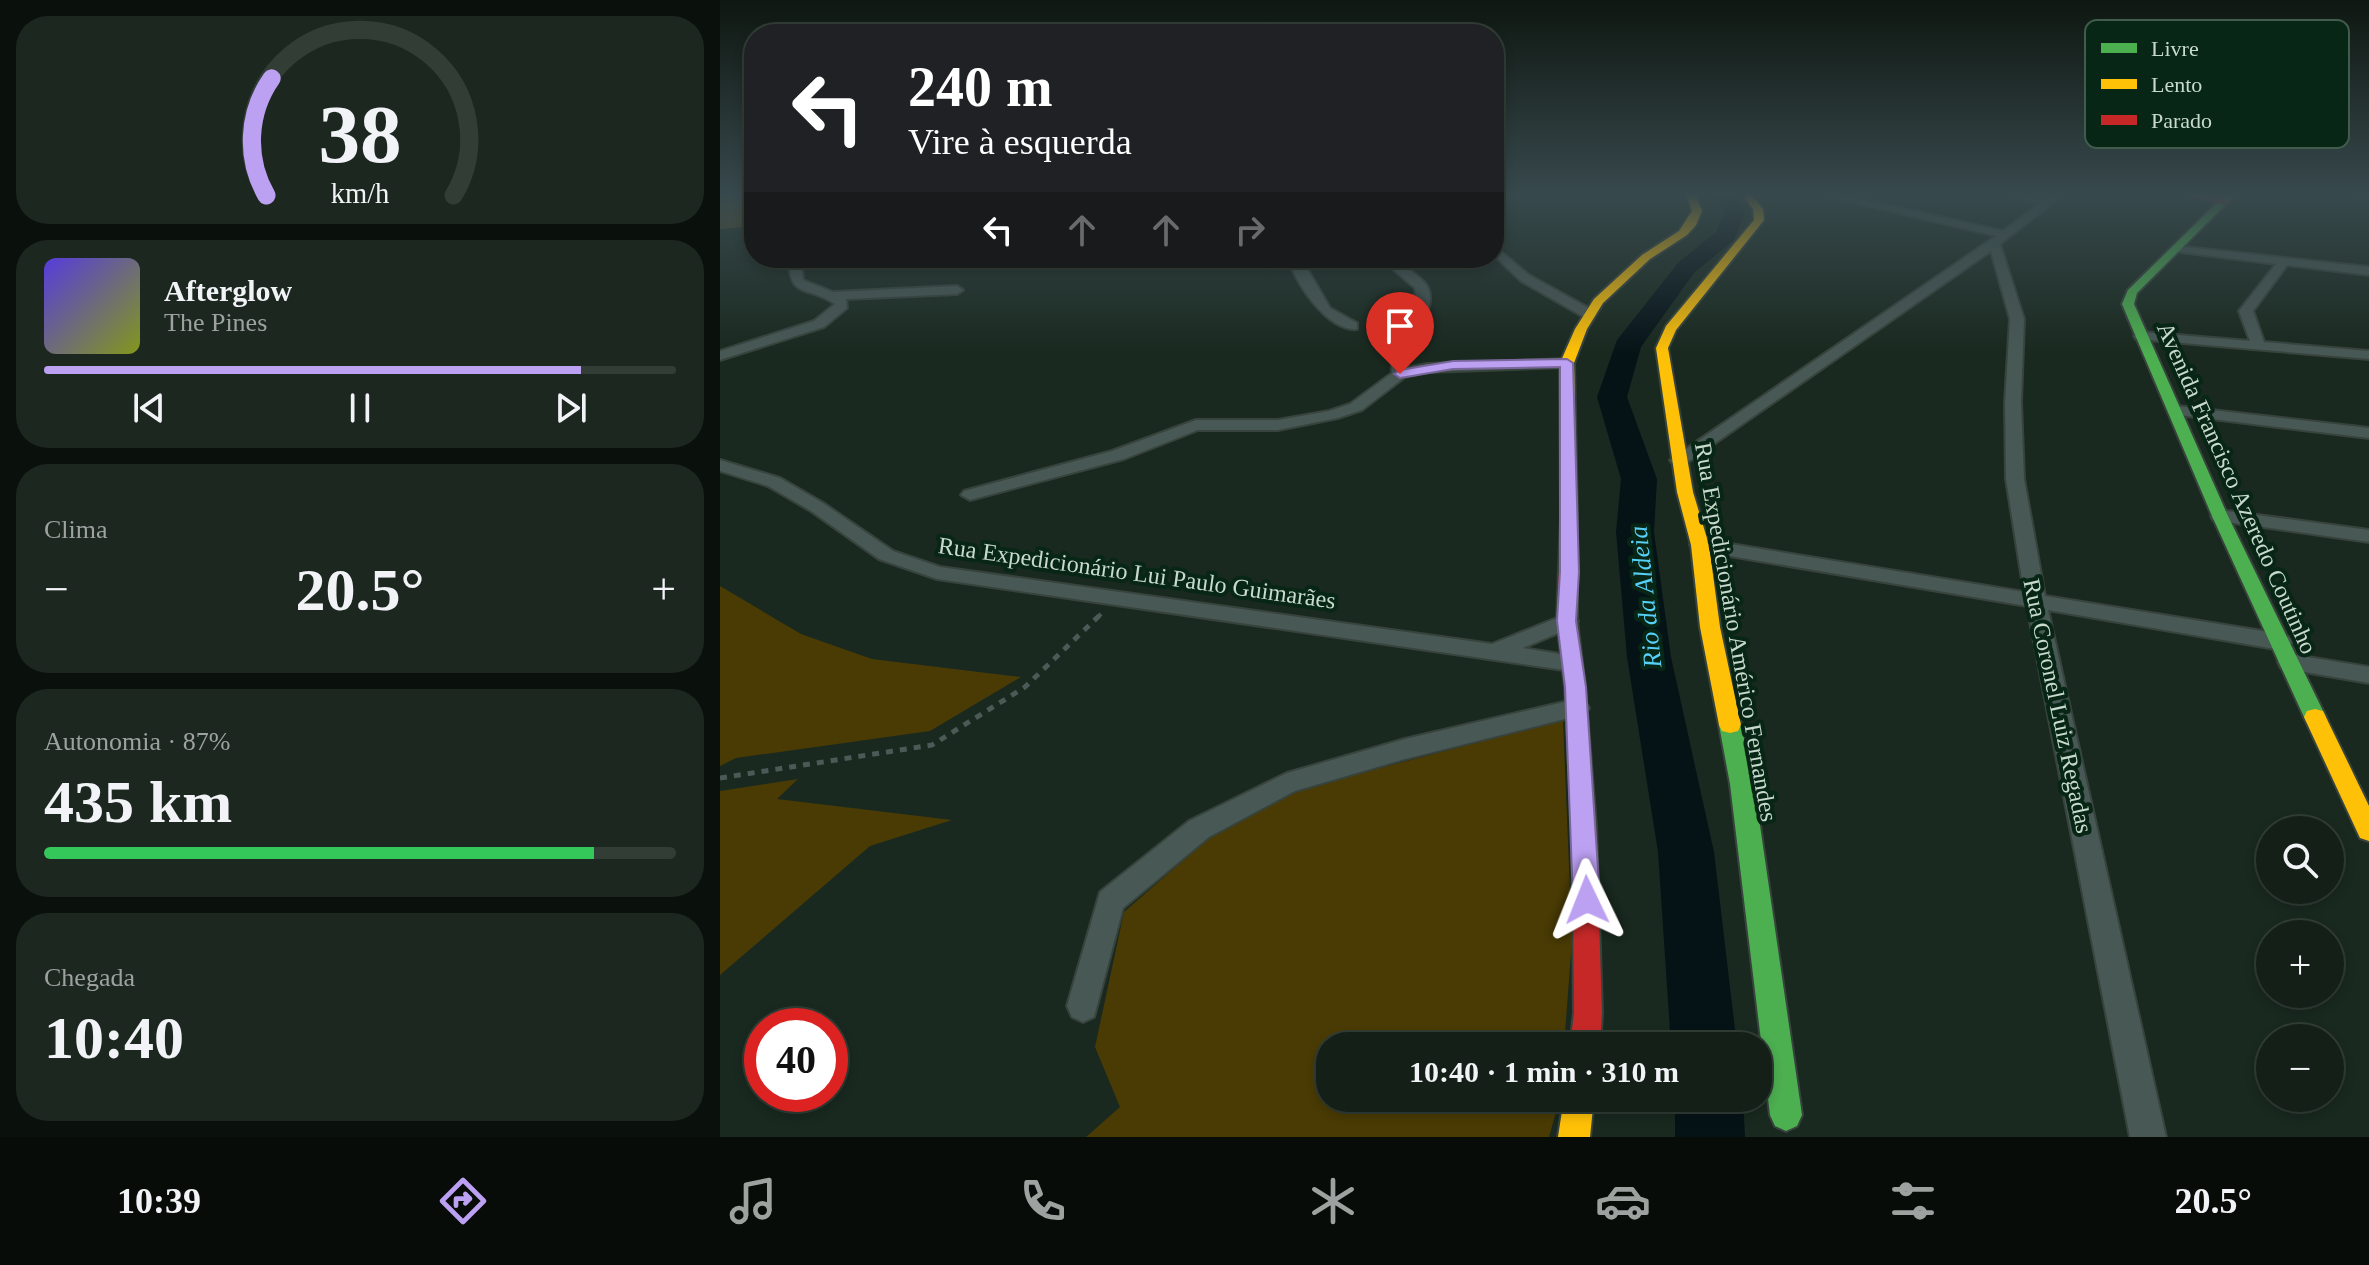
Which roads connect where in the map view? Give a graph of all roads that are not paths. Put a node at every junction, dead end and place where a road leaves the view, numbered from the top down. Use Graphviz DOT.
graph roads {
  1 [pos="1662,247"];
  2 [pos="1737,247"];
  3 [pos="1988,247"];
  4 [pos="1999,247"];
  5 [pos="2176,249"];
  6 [pos="1504,258"];
  7 [pos="2284,261"];
  8 [pos="1965,265"];
  9 [pos="795,268"];
  10 [pos="1298,268"];
  11 [pos="1398,268"];
  12 [pos="2369,271"];
  13 [pos="2002,272"];
  14 [pos="957,290"];
  15 [pos="834,296"];
  16 [pos="1589,314"];
  17 [pos="1352,326"];
  18 [pos="2141,336"];
  19 [pos="2258,344"];
  20 [pos="2369,355"];
  21 [pos="720,356"];
  22 [pos="1567,363"];
  23 [pos="1400,374"];
  24 [pos="2177,411"];
  25 [pos="2369,433"];
  26 [pos="1679,460"];
  27 [pos="720,465"];
  28 [pos="970,495"];
  29 [pos="2220,516"];
  30 [pos="2369,536"];
  31 [pos="1700,545"];
  32 [pos="2036,601"];
  33 [pos="1567,621"];
  34 [pos="1494,652"];
  35 [pos="2285,652"];
  36 [pos="1571,663"];
  37 [pos="2369,675"];
  38 [pos="1577,708"];
  39 [pos="2369,831"];
  40 [pos="1083,1006"];
  41 [pos="1586,1032"];
  42 [pos="1577,1112"];
  43 [pos="1786,1115"];
  44 [pos="1574,1137"];
  45 [pos="2148,1137"];
  1 -- 16 [label="street"];
  2 -- 26 [label="street, Rua Expedicionário Américo Fernandes"];
  3 -- 8 [label="street"];
  4 -- 13 [label="street, Rua Coronel Luiz Regadas"];
  5 -- 7 [label="street"];
  5 -- 18 [label="street, Avenida Francisco Azeredo Coutinho"];
  6 -- 16 [label="street"];
  7 -- 12 [label="street"];
  7 -- 19 [label="street"];
  8 -- 13 [label="street"];
  8 -- 26 [label="street"];
  9 -- 15 [label="street"];
  10 -- 17 [label="street"];
  11 -- 23 [label="street"];
  13 -- 32 [label="street, Rua Coronel Luiz Regadas"];
  14 -- 15 [label="street"];
  15 -- 21 [label="street"];
  16 -- 22 [label="street"];
  18 -- 19 [label="street"];
  18 -- 24 [label="street, Avenida Francisco Azeredo Coutinho"];
  19 -- 20 [label="street"];
  22 -- 23 [label="street"];
  22 -- 33 [label="street"];
  23 -- 28 [label="street"];
  24 -- 25 [label="street"];
  24 -- 29 [label="street, Avenida Francisco Azeredo Coutinho"];
  26 -- 31 [label="street, Rua Expedicionário Américo Fernandes"];
  27 -- 34 [label="street, Rua Expedicionário Lui Paulo Guimarães"];
  29 -- 30 [label="street"];
  29 -- 35 [label="street, Avenida Francisco Azeredo Coutinho"];
  31 -- 32 [label="street"];
  31 -- 43 [label="street, Rua Expedicionário Américo Fernandes"];
  32 -- 35 [label="street"];
  32 -- 45 [label="street, Rua Coronel Luiz Regadas"];
  33 -- 34 [label="street"];
  33 -- 36 [label="street"];
  34 -- 36 [label="street, Rua Expedicionário Lui Paulo Guimarães"];
  35 -- 37 [label="street"];
  35 -- 39 [label="street, Avenida Francisco Azeredo Coutinho"];
  36 -- 38 [label="street"];
  38 -- 40 [label="street"];
  38 -- 41 [label="street"];
  42 -- 44 [label="street"];
}
